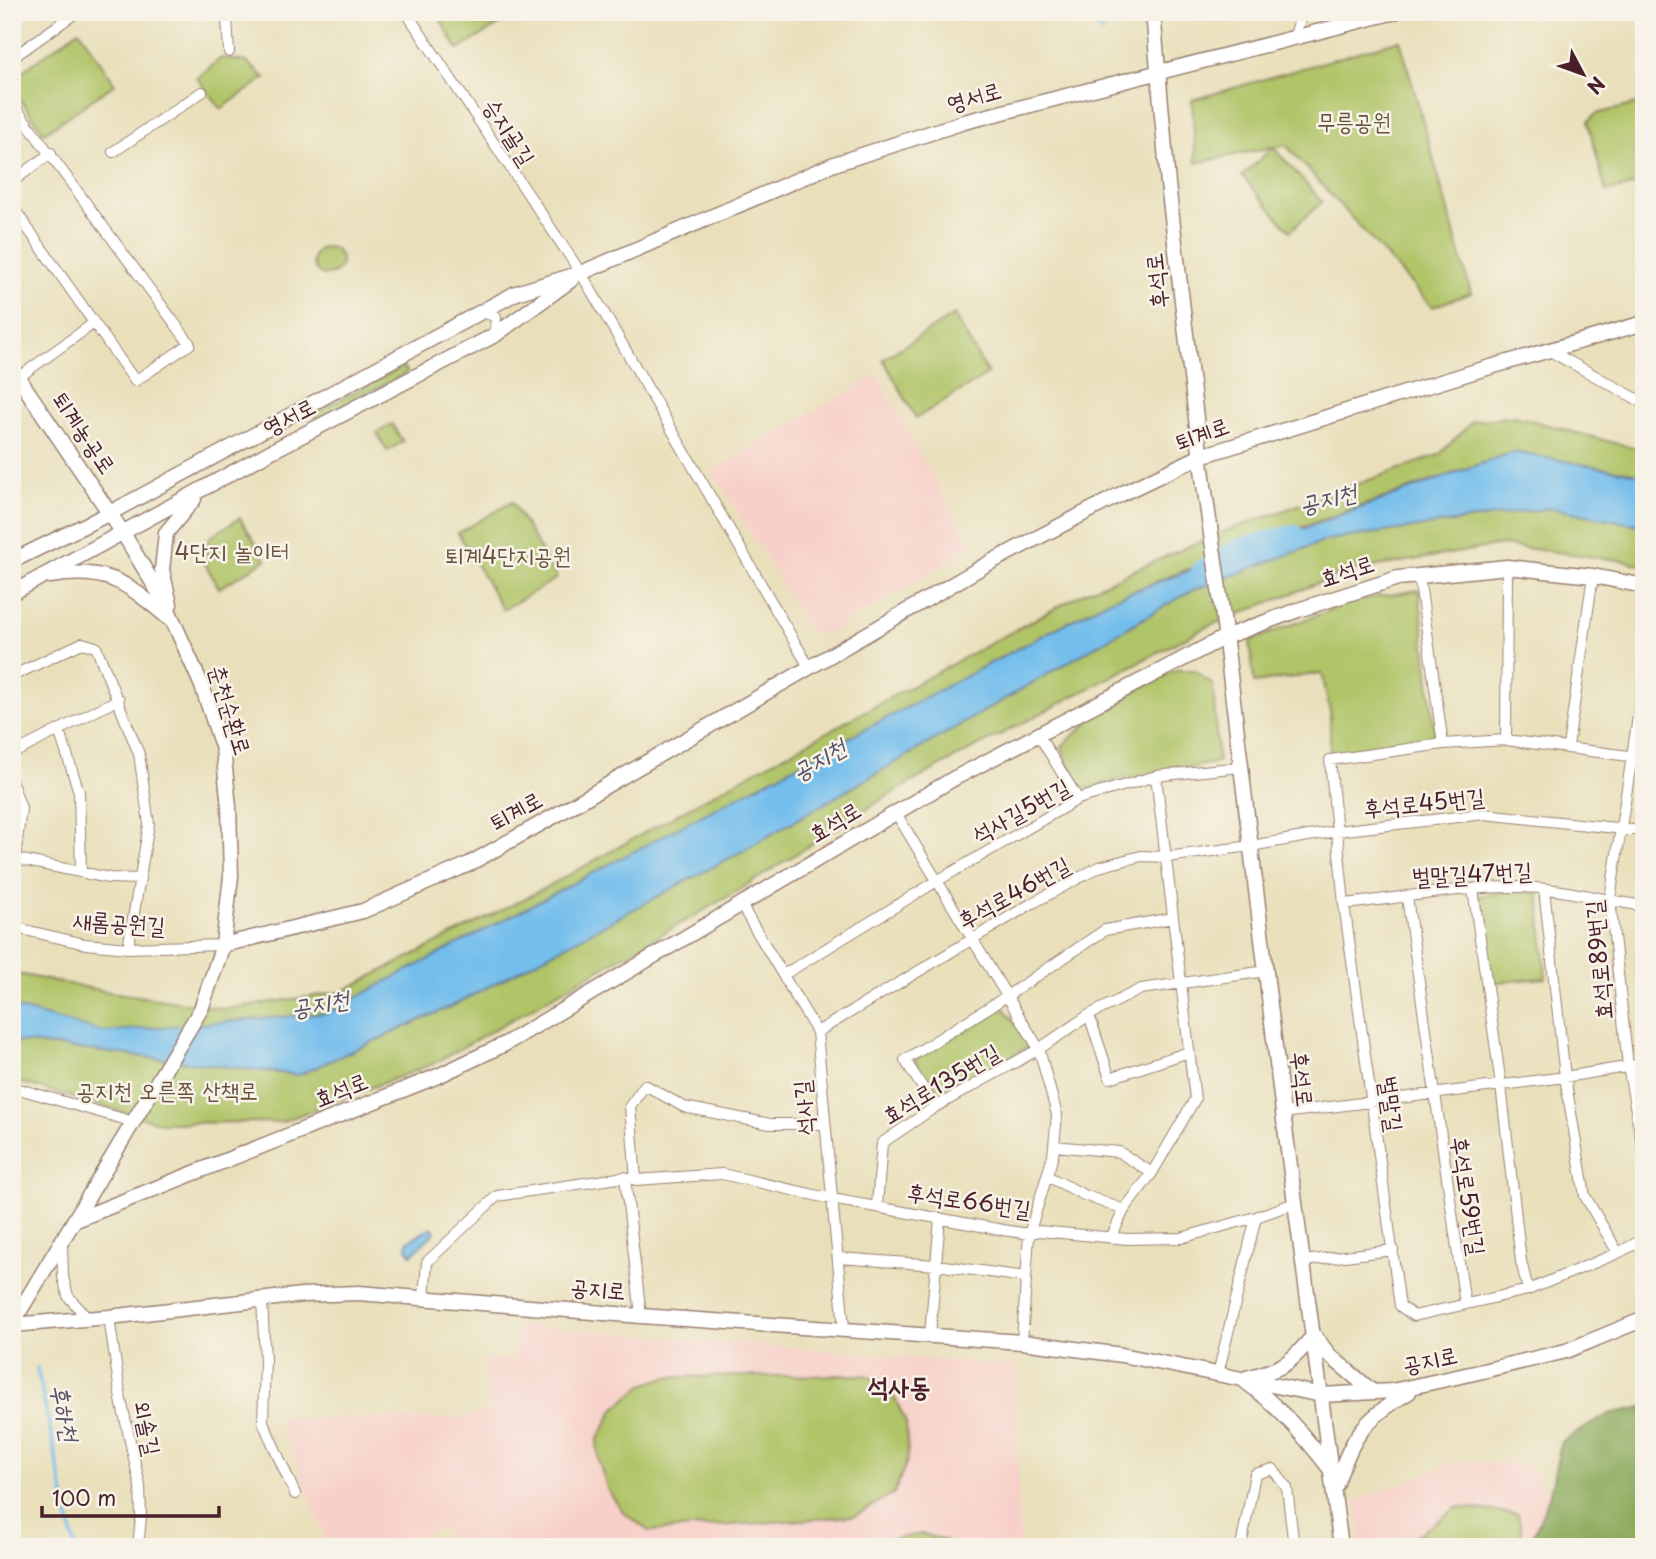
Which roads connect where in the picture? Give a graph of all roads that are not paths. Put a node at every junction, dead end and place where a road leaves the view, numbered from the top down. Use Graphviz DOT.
graph roads {
  1 [pos="77,12"];
  2 [pos="235,12"];
  3 [pos="406,12"];
  4 [pos="1153,12"];
  5 [pos="1302,12"];
  6 [pos="1395,12"];
  7 [pos="1294,39"];
  8 [pos="229,52"];
  9 [pos="12,58"];
  10 [pos="1157,72"];
  11 [pos="202,92"];
  12 [pos="12,103"];
  13 [pos="113,152"];
  14 [pos="51,153"];
  15 [pos="12,182"];
  16 [pos="12,206"];
  17 [pos="581,273"];
  18 [pos="483,312"];
  19 [pos="93,323"];
  20 [pos="1644,323"];
  21 [pos="495,335"];
  22 [pos="1550,351"];
  23 [pos="14,375"];
  24 [pos="1644,403"];
  25 [pos="228,450"];
  26 [pos="1200,456"];
  27 [pos="236,470"];
  28 [pos="201,490"];
  29 [pos="117,523"];
  30 [pos="12,561"];
  31 [pos="1507,567"];
  32 [pos="1419,576"];
  33 [pos="1593,576"];
  34 [pos="41,577"];
  35 [pos="1644,586"];
  36 [pos="12,593"];
  37 [pos="173,622"];
  38 [pos="1225,637"];
  39 [pos="809,667"];
  40 [pos="12,676"];
  41 [pos="1644,678"];
  42 [pos="119,699"];
  43 [pos="59,730"];
  44 [pos="1038,734"];
  45 [pos="1506,740"];
  46 [pos="1443,744"];
  47 [pos="1568,746"];
  48 [pos="12,754"];
  49 [pos="1631,755"];
  50 [pos="1644,758"];
  51 [pos="1241,767"];
  52 [pos="1156,776"];
  53 [pos="12,783"];
  54 [pos="1078,799"];
  55 [pos="896,813"];
  56 [pos="1620,827"];
  57 [pos="1337,831"];
  58 [pos="1644,831"];
  59 [pos="1251,846"];
  60 [pos="1167,857"];
  61 [pos="14,858"];
  62 [pos="81,871"];
  63 [pos="141,878"];
  64 [pos="937,881"];
  65 [pos="1472,889"];
  66 [pos="1544,889"];
  67 [pos="1408,897"];
  68 [pos="1610,899"];
  69 [pos="1344,904"];
  70 [pos="741,905"];
  71 [pos="1644,906"];
  72 [pos="1174,919"];
  73 [pos="12,927"];
  74 [pos="972,938"];
  75 [pos="223,945"];
  76 [pos="128,948"];
  77 [pos="1266,971"];
  78 [pos="783,975"];
  79 [pos="1182,982"];
  80 [pos="1007,996"];
  81 [pos="1089,1015"];
  82 [pos="817,1032"];
  83 [pos="1039,1049"];
  84 [pos="1189,1052"];
  85 [pos="1644,1064"];
  86 [pos="1628,1066"];
  87 [pos="1565,1077"];
  88 [pos="1501,1085"];
  89 [pos="12,1087"];
  90 [pos="1434,1093"];
  91 [pos="1371,1101"];
  92 [pos="935,1107"];
  93 [pos="1283,1113"];
  94 [pos="137,1117"];
  95 [pos="825,1124"];
  96 [pos="1054,1146"];
  97 [pos="1644,1155"];
  98 [pos="1152,1173"];
  99 [pos="1047,1176"];
  100 [pos="625,1177"];
  101 [pos="636,1180"];
  102 [pos="832,1199"];
  103 [pos="1296,1203"];
  104 [pos="877,1206"];
  105 [pos="1124,1210"];
  106 [pos="1256,1217"];
  107 [pos="940,1218"];
  108 [pos="76,1220"];
  109 [pos="1029,1234"];
  110 [pos="1111,1238"];
  111 [pos="1644,1239"];
  112 [pos="62,1242"];
  113 [pos="1393,1250"];
  114 [pos="1618,1253"];
  115 [pos="839,1258"];
  116 [pos="1304,1261"];
  117 [pos="936,1265"];
  118 [pos="1026,1276"];
  119 [pos="1528,1290"];
  120 [pos="424,1298"];
  121 [pos="262,1299"];
  122 [pos="1465,1304"];
  123 [pos="640,1316"];
  124 [pos="109,1317"];
  125 [pos="88,1319"];
  126 [pos="1644,1319"];
  127 [pos="12,1324"];
  128 [pos="844,1328"];
  129 [pos="930,1335"];
  130 [pos="1314,1335"];
  131 [pos="1022,1342"];
  132 [pos="1218,1374"];
  133 [pos="1242,1379"];
  134 [pos="1419,1385"];
  135 [pos="1373,1392"];
  136 [pos="1322,1395"];
  137 [pos="1332,1471"];
  138 [pos="1334,1490"];
  139 [pos="295,1494"];
  140 [pos="138,1547"];
  141 [pos="1241,1547"];
  142 [pos="1294,1547"];
  143 [pos="1341,1547"];
  1 -- 9 [label="street"];
  2 -- 8 [label="street"];
  3 -- 17 [label="street, 승지골길"];
  4 -- 10 [label="street, 후석로"];
  5 -- 7 [label="street"];
  6 -- 7 [label="street, 영서로"];
  7 -- 10 [label="street, 영서로"];
  10 -- 17 [label="street, 영서로"];
  10 -- 26 [label="street, 후석로"];
  11 -- 13 [label="street"];
  12 -- 14 [label="street"];
  14 -- 15 [label="street"];
  14 -- 19 [label="street"];
  16 -- 19 [label="street"];
  17 -- 18 [label="street, 영서로"];
  17 -- 21 [label="street, 영서로"];
  17 -- 39 [label="street"];
  18 -- 21 [label="street"];
  18 -- 25 [label="street, 영서로"];
  19 -- 23 [label="street"];
  20 -- 22 [label="street, 퇴계로"];
  21 -- 27 [label="street, 영서로"];
  22 -- 24 [label="street"];
  22 -- 26 [label="street, 퇴계로"];
  23 -- 29 [label="street, 퇴계농공로"];
  25 -- 27 [label="street"];
  25 -- 29 [label="street, 영서로"];
  26 -- 38 [label="street, 후석로"];
  26 -- 39 [label="street, 퇴계로"];
  27 -- 28 [label="street, 영서로"];
  28 -- 29 [label="street, 영서로"];
  28 -- 37 [label="street"];
  29 -- 30 [label="street, 영서로"];
  29 -- 34 [label="street, 영서로"];
  29 -- 37 [label="street, 춘천순환로"];
  31 -- 32 [label="street, 효석로"];
  31 -- 33 [label="street, 효석로"];
  31 -- 45 [label="street"];
  32 -- 38 [label="street, 효석로"];
  32 -- 46 [label="street"];
  33 -- 35 [label="street, 효석로"];
  33 -- 47 [label="street"];
  34 -- 36 [label="street, 영서로"];
  34 -- 37 [label="street"];
  37 -- 75 [label="street, 춘천순환로"];
  38 -- 44 [label="street, 효석로"];
  38 -- 51 [label="street, 후석로"];
  39 -- 75 [label="street, 퇴계로"];
  40 -- 42 [label="street"];
  41 -- 49 [label="street, 효석로89번길"];
  42 -- 43 [label="street"];
  42 -- 63 [label="street"];
  43 -- 48 [label="street"];
  43 -- 62 [label="street"];
  44 -- 54 [label="street"];
  44 -- 55 [label="street, 효석로"];
  45 -- 46 [label="street, 벌말길"];
  45 -- 47 [label="street, 벌말길"];
  46 -- 57 [label="street, 벌말길"];
  47 -- 49 [label="street, 벌말길"];
  49 -- 50 [label="street, 벌말길"];
  49 -- 56 [label="street, 효석로89번길"];
  51 -- 52 [label="street, 석사길5번길"];
  51 -- 59 [label="street, 후석로"];
  52 -- 54 [label="street, 석사길5번길"];
  52 -- 60 [label="street"];
  53 -- 61 [label="street"];
  54 -- 64 [label="street, 석사길5번길"];
  55 -- 64 [label="street"];
  55 -- 70 [label="street, 효석로"];
  56 -- 57 [label="street, 후석로45번길"];
  56 -- 58 [label="street, 후석로45번길"];
  56 -- 68 [label="street, 효석로89번길"];
  57 -- 59 [label="street, 후석로45번길"];
  57 -- 69 [label="street, 벌말길"];
  59 -- 60 [label="street, 후석로46번길"];
  59 -- 77 [label="street, 후석로"];
  60 -- 72 [label="street"];
  60 -- 74 [label="street, 후석로46번길"];
  61 -- 62 [label="street"];
  62 -- 63 [label="street"];
  63 -- 76 [label="street"];
  64 -- 74 [label="street"];
  64 -- 78 [label="street, 석사길5번길"];
  65 -- 66 [label="street, 벌말길47번길"];
  65 -- 67 [label="street, 벌말길47번길"];
  65 -- 88 [label="street, 후석로59번길"];
  66 -- 68 [label="street, 벌말길47번길"];
  66 -- 87 [label="street"];
  67 -- 69 [label="street, 벌말길47번길"];
  67 -- 90 [label="street, 후석로59번길"];
  68 -- 71 [label="street, 벌말길47번길"];
  68 -- 86 [label="street, 효석로89번길"];
  69 -- 91 [label="street, 벌말길"];
  70 -- 78 [label="street, 석사길"];
  70 -- 108 [label="street, 효석로"];
  72 -- 79 [label="street"];
  72 -- 80 [label="street, 효석로135번길"];
  73 -- 76 [label="street, 새롬공원길"];
  74 -- 80 [label="street"];
  74 -- 82 [label="street, 후석로46번길"];
  75 -- 76 [label="street, 새롬공원길"];
  75 -- 94 [label="street, 춘천순환로"];
  77 -- 79 [label="street, 효석로135번길"];
  77 -- 93 [label="street, 후석로"];
  78 -- 82 [label="street, 석사길"];
  79 -- 81 [label="street, 효석로135번길"];
  79 -- 84 [label="street"];
  80 -- 83 [label="street"];
  80 -- 92 [label="street, 효석로135번길"];
  81 -- 83 [label="street, 효석로135번길"];
  81 -- 84 [label="street"];
  82 -- 95 [label="street, 석사길"];
  83 -- 92 [label="street, 효석로135번길"];
  83 -- 96 [label="street"];
  84 -- 98 [label="street"];
  85 -- 86 [label="street"];
  86 -- 87 [label="street"];
  86 -- 97 [label="street, 효석로89번길"];
  87 -- 88 [label="street"];
  87 -- 114 [label="street"];
  88 -- 90 [label="street"];
  88 -- 119 [label="street, 후석로59번길"];
  89 -- 94 [label="street"];
  90 -- 91 [label="street"];
  90 -- 122 [label="street, 후석로59번길"];
  91 -- 93 [label="street"];
  91 -- 113 [label="street, 벌말길"];
  92 -- 104 [label="street, 효석로135번길"];
  93 -- 103 [label="street, 후석로"];
  94 -- 108 [label="street"];
  95 -- 101 [label="street"];
  95 -- 102 [label="street, 석사길"];
  96 -- 98 [label="street"];
  96 -- 99 [label="street"];
  98 -- 105 [label="street"];
  99 -- 105 [label="street"];
  99 -- 109 [label="street"];
  100 -- 101 [label="street, 후석로66번길"];
  100 -- 120 [label="street, 후석로66번길"];
  100 -- 123 [label="street"];
  101 -- 102 [label="street, 후석로66번길"];
  102 -- 104 [label="street, 후석로66번길"];
  102 -- 115 [label="street, 석사길"];
  103 -- 106 [label="street, 후석로66번길"];
  103 -- 116 [label="street, 후석로"];
  104 -- 107 [label="street, 후석로66번길"];
  105 -- 110 [label="street"];
  106 -- 110 [label="street, 후석로66번길"];
  106 -- 132 [label="street"];
  107 -- 109 [label="street, 후석로66번길"];
  107 -- 117 [label="street"];
  108 -- 112 [label="street"];
  109 -- 110 [label="street, 후석로66번길"];
  109 -- 118 [label="street"];
  111 -- 114 [label="street, 벌말길"];
  112 -- 125 [label="street"];
  112 -- 127 [label="street"];
  113 -- 116 [label="street"];
  113 -- 122 [label="street, 벌말길"];
  114 -- 119 [label="street, 벌말길"];
  115 -- 117 [label="street"];
  115 -- 128 [label="street, 석사길"];
  116 -- 130 [label="street, 후석로"];
  117 -- 118 [label="street"];
  117 -- 129 [label="street"];
  118 -- 131 [label="street"];
  119 -- 122 [label="street, 벌말길"];
  120 -- 121 [label="street, 공지로"];
  120 -- 123 [label="street, 공지로"];
  121 -- 124 [label="street, 공지로"];
  121 -- 139 [label="street"];
  123 -- 128 [label="street, 공지로"];
  124 -- 125 [label="street, 공지로"];
  124 -- 140 [label="street, 외솔길"];
  125 -- 127 [label="street, 공지로"];
  126 -- 134 [label="street, 공지로"];
  128 -- 129 [label="street, 공지로"];
  129 -- 131 [label="street, 공지로"];
  130 -- 133 [label="street"];
  130 -- 135 [label="street"];
  130 -- 136 [label="street, 후석로"];
  131 -- 132 [label="street, 공지로"];
  132 -- 133 [label="street, 공지로"];
  133 -- 136 [label="street, 공지로"];
  133 -- 137 [label="street"];
  134 -- 135 [label="street, 공지로"];
  134 -- 138 [label="street"];
  135 -- 136 [label="street, 공지로"];
  136 -- 137 [label="street, 후석로"];
  137 -- 138 [label="street, 후석로"];
  138 -- 143 [label="street, 후석로"];
  141 -- 142 [label="street"];
}
